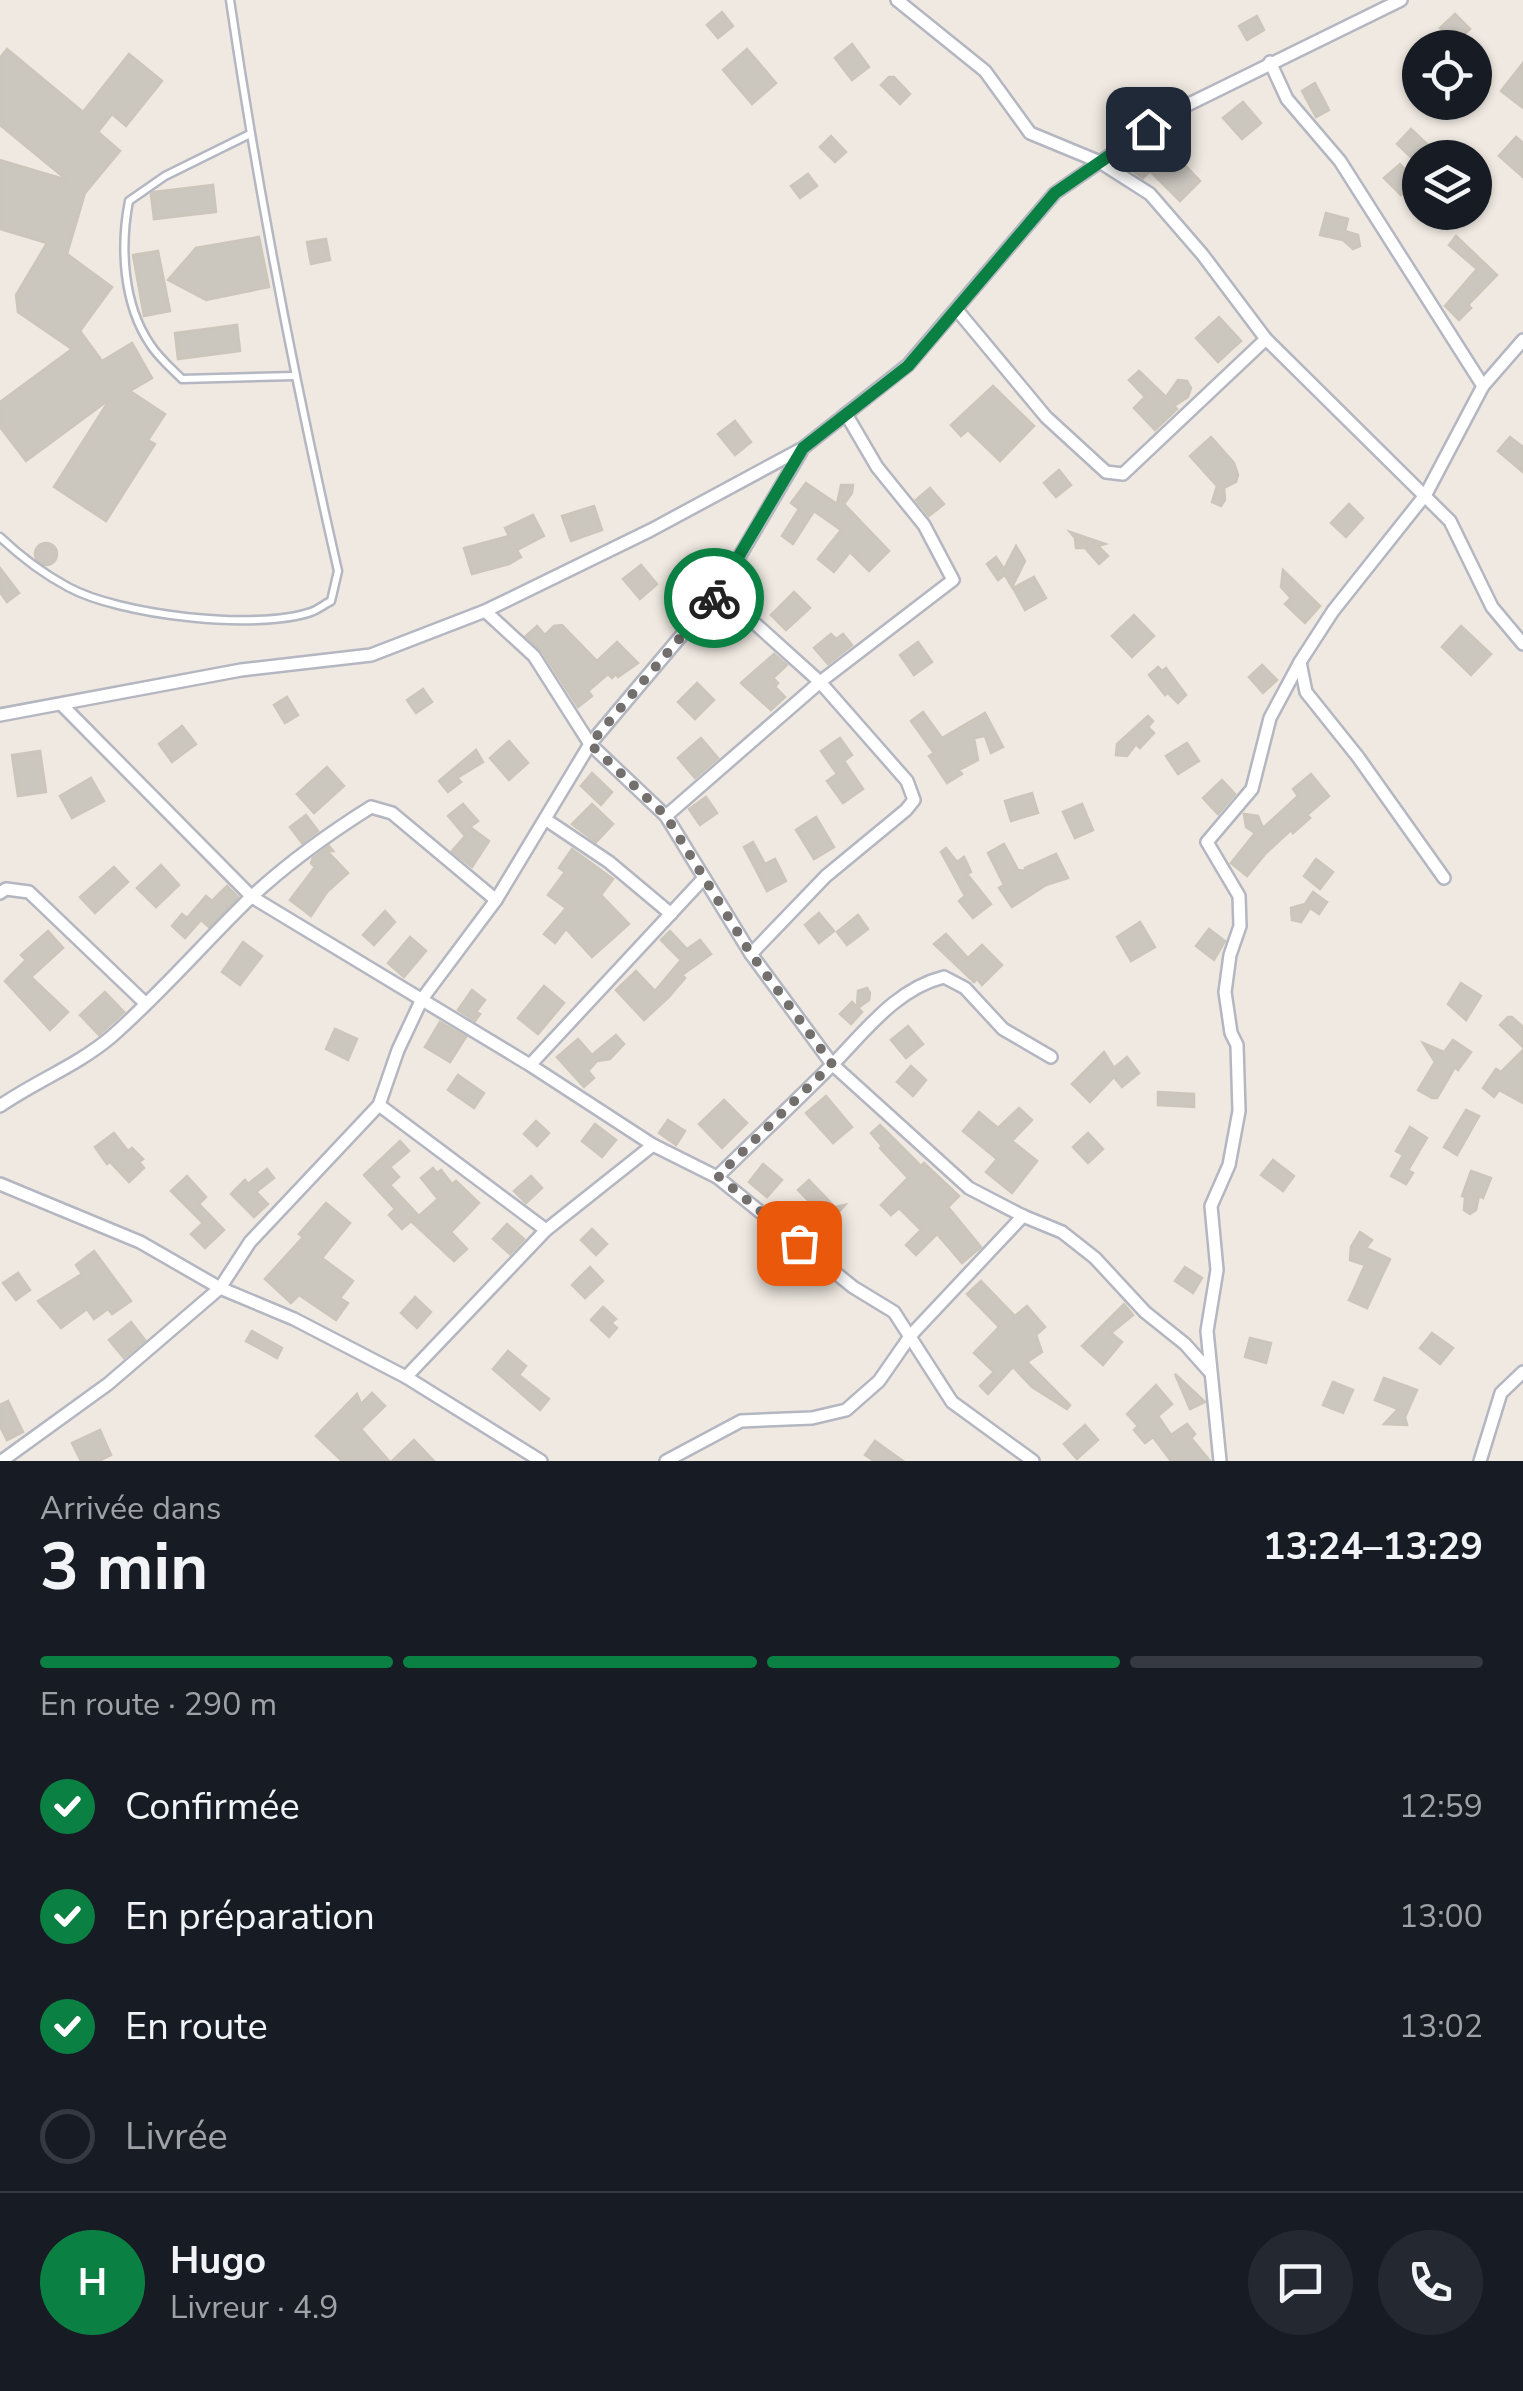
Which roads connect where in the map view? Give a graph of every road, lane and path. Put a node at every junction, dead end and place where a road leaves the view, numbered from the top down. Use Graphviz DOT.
graph roads {
  1 [pos="230,0"];
  2 [pos="897,0"];
  3 [pos="1401,0"];
  4 [pos="1270,62"];
  5 [pos="250,134"];
  6 [pos="1100,162"];
  7 [pos="958,310"];
  8 [pos="1266,339"];
  9 [pos="1523,340"];
  10 [pos="294,376"];
  11 [pos="1482,386"];
  12 [pos="846,414"];
  13 [pos="803,448"];
  14 [pos="1426,494"];
  15 [pos="0,536"];
  16 [pos="719,592"];
  17 [pos="485,611"];
  18 [pos="1523,644"];
  19 [pos="1300,662"];
  20 [pos="820,682"];
  21 [pos="62,705"];
  22 [pos="0,716"];
  23 [pos="590,744"];
  24 [pos="666,816"];
  25 [pos="545,819"];
  26 [pos="704,878"];
  27 [pos="1444,878"];
  28 [pos="0,894"];
  29 [pos="252,896"];
  30 [pos="496,900"];
  31 [pos="671,914"];
  32 [pos="751,954"];
  33 [pos="422,998"];
  34 [pos="146,1003"];
  35 [pos="1051,1058"];
  36 [pos="530,1064"];
  37 [pos="832,1064"];
  38 [pos="380,1105"];
  39 [pos="0,1106"];
  40 [pos="653,1144"];
  41 [pos="718,1176"];
  42 [pos="0,1184"];
  43 [pos="1023,1216"];
  44 [pos="546,1230"];
  45 [pos="220,1288"];
  46 [pos="911,1335"];
  47 [pos="1210,1371"];
  48 [pos="1523,1372"];
  49 [pos="406,1377"];
  50 [pos="0,1450"];
  51 [pos="4,1461"];
  52 [pos="541,1461"];
  53 [pos="666,1461"];
  54 [pos="1032,1461"];
  55 [pos="1220,1461"];
  56 [pos="1480,1461"];
  1 -- 5 [label="lane"];
  2 -- 6 [label="street"];
  3 -- 4 [label="street"];
  4 -- 6 [label="street"];
  4 -- 11 [label="street"];
  5 -- 10 [label="lane"];
  5 -- 10 [label="lane"];
  6 -- 7 [label="street"];
  6 -- 8 [label="street"];
  7 -- 8 [label="street"];
  7 -- 12 [label="street"];
  8 -- 14 [label="street"];
  9 -- 11 [label="street"];
  10 -- 15 [label="lane"];
  11 -- 14 [label="street"];
  12 -- 13 [label="street"];
  12 -- 20 [label="street"];
  13 -- 16 [label="street"];
  13 -- 17 [label="street"];
  14 -- 18 [label="street"];
  14 -- 19 [label="street"];
  16 -- 20 [label="street"];
  16 -- 23 [label="street"];
  17 -- 21 [label="street"];
  17 -- 23 [label="street"];
  19 -- 27 [label="street"];
  19 -- 47 [label="street"];
  20 -- 24 [label="street"];
  20 -- 32 [label="street"];
  21 -- 22 [label="street"];
  21 -- 29 [label="street"];
  23 -- 24 [label="street"];
  23 -- 25 [label="street"];
  24 -- 26 [label="street"];
  25 -- 30 [label="street"];
  25 -- 31 [label="street"];
  26 -- 31 [label="street"];
  26 -- 32 [label="street"];
  28 -- 34 [label="street"];
  29 -- 30 [label="street"];
  29 -- 33 [label="street"];
  29 -- 34 [label="street"];
  30 -- 33 [label="street"];
  31 -- 36 [label="street"];
  32 -- 37 [label="street"];
  33 -- 36 [label="street"];
  33 -- 38 [label="street"];
  34 -- 39 [label="street"];
  35 -- 37 [label="street"];
  36 -- 40 [label="street"];
  37 -- 41 [label="street"];
  37 -- 43 [label="street"];
  38 -- 44 [label="street"];
  38 -- 45 [label="street"];
  40 -- 41 [label="street"];
  40 -- 44 [label="street"];
  41 -- 46 [label="street"];
  42 -- 45 [label="street"];
  43 -- 46 [label="street"];
  43 -- 47 [label="street"];
  44 -- 49 [label="street"];
  45 -- 49 [label="street"];
  45 -- 51 [label="street"];
  46 -- 53 [label="street"];
  46 -- 54 [label="street"];
  47 -- 55 [label="street"];
  48 -- 56 [label="street"];
  49 -- 52 [label="street"];
  50 -- 51 [label="street"];
}
